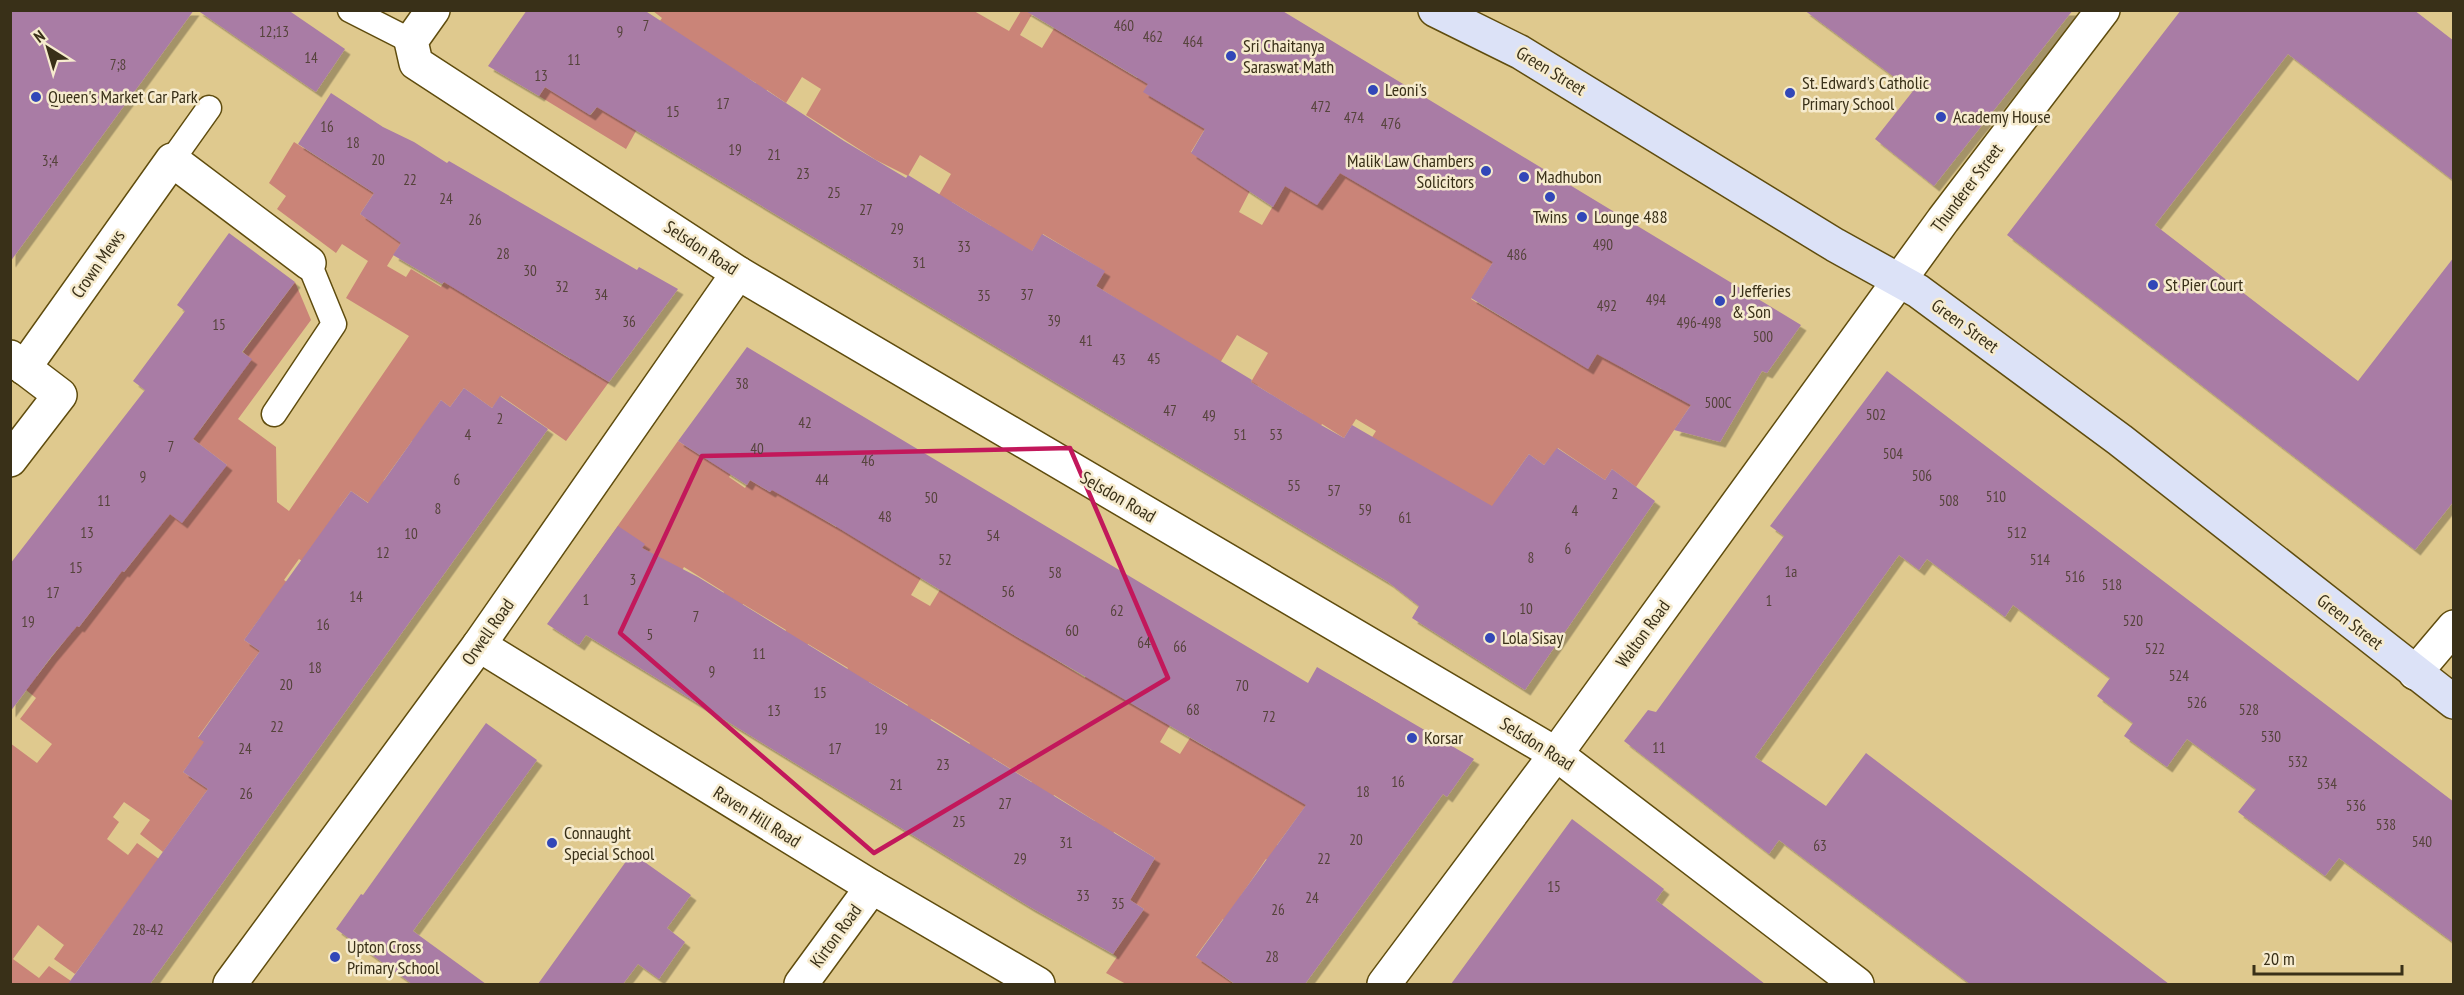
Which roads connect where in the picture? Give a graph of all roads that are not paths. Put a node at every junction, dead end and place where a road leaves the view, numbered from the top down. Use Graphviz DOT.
graph roads {
  1 [pos="350,10"];
  2 [pos="433,10"];
  3 [pos="2103,10"];
  4 [pos="1441,12"];
  5 [pos="411,41"];
  6 [pos="209,108"];
  7 [pos="172,160"];
  8 [pos="309,263"];
  9 [pos="738,273"];
  10 [pos="1898,281"];
  11 [pos="17,362"];
  12 [pos="274,414"];
  13 [pos="10,460"];
  14 [pos="2454,627"];
  15 [pos="479,645"];
  16 [pos="2415,673"];
  17 [pos="2454,702"];
  18 [pos="1556,754"];
  19 [pos="872,887"];
  20 [pos="230,984"];
  21 [pos="801,984"];
  22 [pos="1038,984"];
  23 [pos="1384,984"];
  24 [pos="1857,984"];
  1 -- 5 [label="lane"];
  2 -- 5 [label="street"];
  3 -- 10 [label="street, Thunderer Street"];
  4 -- 10 [label="main road, Green Street"];
  5 -- 9 [label="street, Selsdon Road"];
  6 -- 7 [label="lane, Crown Mews"];
  7 -- 8 [label="street"];
  7 -- 11 [label="street, Crown Mews"];
  8 -- 12 [label="lane"];
  9 -- 15 [label="street, Orwell Road"];
  9 -- 18 [label="street, Selsdon Road"];
  10 -- 16 [label="main road, Green Street"];
  10 -- 18 [label="street, Walton Road"];
  11 -- 13 [label="street"];
  14 -- 16 [label="street"];
  15 -- 19 [label="street, Raven Hill Road"];
  15 -- 20 [label="street, Orwell Road"];
  16 -- 17 [label="main road, Green Street"];
  18 -- 23 [label="street, Walton Road"];
  18 -- 24 [label="street, Selsdon Road"];
  19 -- 21 [label="street, Kirton Road"];
  19 -- 22 [label="street, Raven Hill Road"];
}
